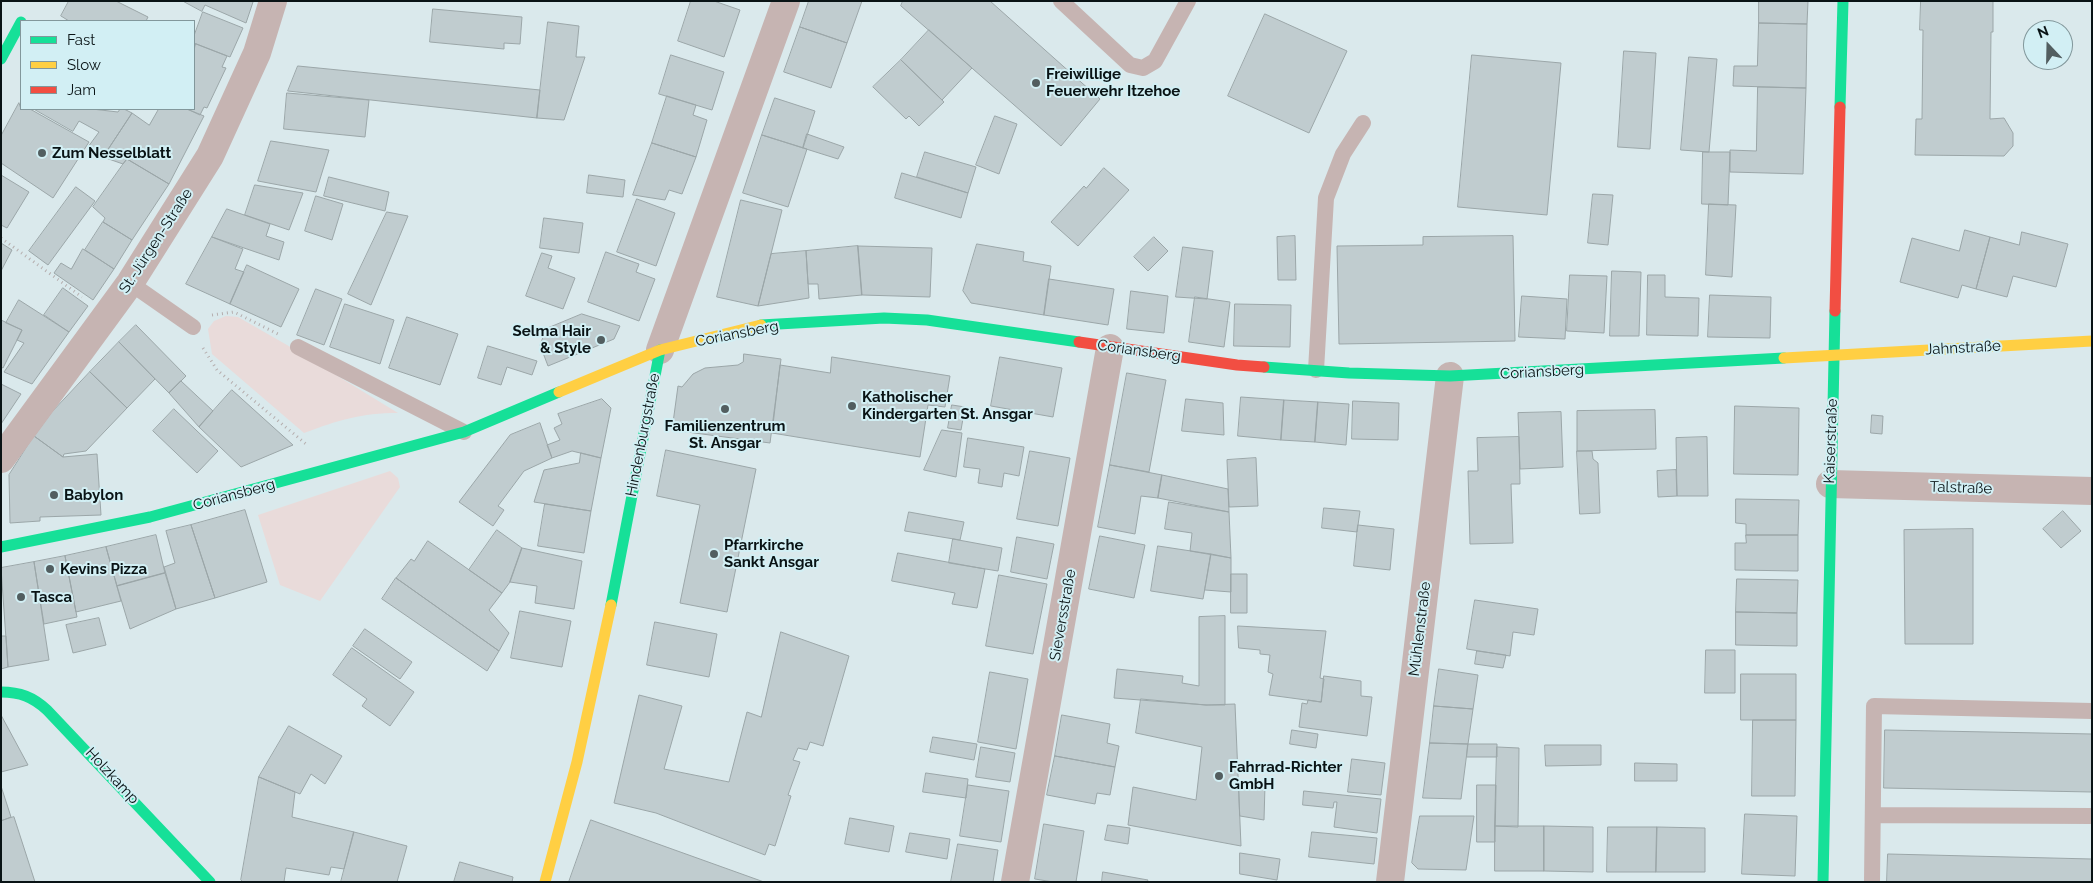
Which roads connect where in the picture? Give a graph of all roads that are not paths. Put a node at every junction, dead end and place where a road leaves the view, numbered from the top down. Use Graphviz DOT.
graph roads {
  1 [pos="273,1"];
  2 [pos="786,1"];
  3 [pos="1061,1"];
  4 [pos="1188,1"];
  5 [pos="1843,1"];
  6 [pos="20,24"];
  7 [pos="2,57"];
  8 [pos="1363,123"];
  9 [pos="130,283"];
  10 [pos="193,327"];
  11 [pos="2092,341"];
  12 [pos="298,347"];
  13 [pos="1110,348"];
  14 [pos="660,350"];
  15 [pos="1833,356"];
  16 [pos="1316,370"];
  17 [pos="1450,376"];
  18 [pos="464,432"];
  19 [pos="1,459"];
  20 [pos="1830,484"];
  21 [pos="2092,491"];
  22 [pos="1,547"];
  23 [pos="1,692"];
  24 [pos="2092,711"];
  25 [pos="1874,815"];
  26 [pos="2092,816"];
  27 [pos="210,882"];
  28 [pos="545,882"];
  29 [pos="1015,882"];
  30 [pos="1390,882"];
  31 [pos="1823,882"];
  32 [pos="1872,882"];
  1 -- 9 [label="street, St.-Jürgen-Straße"];
  2 -- 14 [label="street, Hindenburgstraße"];
  3 -- 4 [label="lane"];
  5 -- 15 [label="street, Kaiserstraße"];
  6 -- 7 [label="street"];
  8 -- 16 [label="lane"];
  9 -- 10 [label="lane"];
  9 -- 19 [label="street, St.-Jürgen-Straße"];
  11 -- 15 [label="street, Jahnstraße"];
  12 -- 18 [label="lane"];
  13 -- 14 [label="street, Coriansberg"];
  13 -- 16 [label="street, Coriansberg"];
  13 -- 29 [label="street, Sieversstraße"];
  14 -- 18 [label="street, Coriansberg"];
  14 -- 28 [label="street, Hindenburgstraße"];
  15 -- 17 [label="street, Coriansberg"];
  15 -- 20 [label="street, Kaiserstraße"];
  16 -- 17 [label="street, Coriansberg"];
  17 -- 30 [label="street, Mühlenstraße"];
  18 -- 22 [label="street, Coriansberg"];
  20 -- 21 [label="street, Talstraße"];
  20 -- 31 [label="street, Kaiserstraße"];
  23 -- 27 [label="street, Holzkamp"];
  24 -- 25 [label="lane"];
  25 -- 26 [label="lane"];
  25 -- 32 [label="lane"];
}
